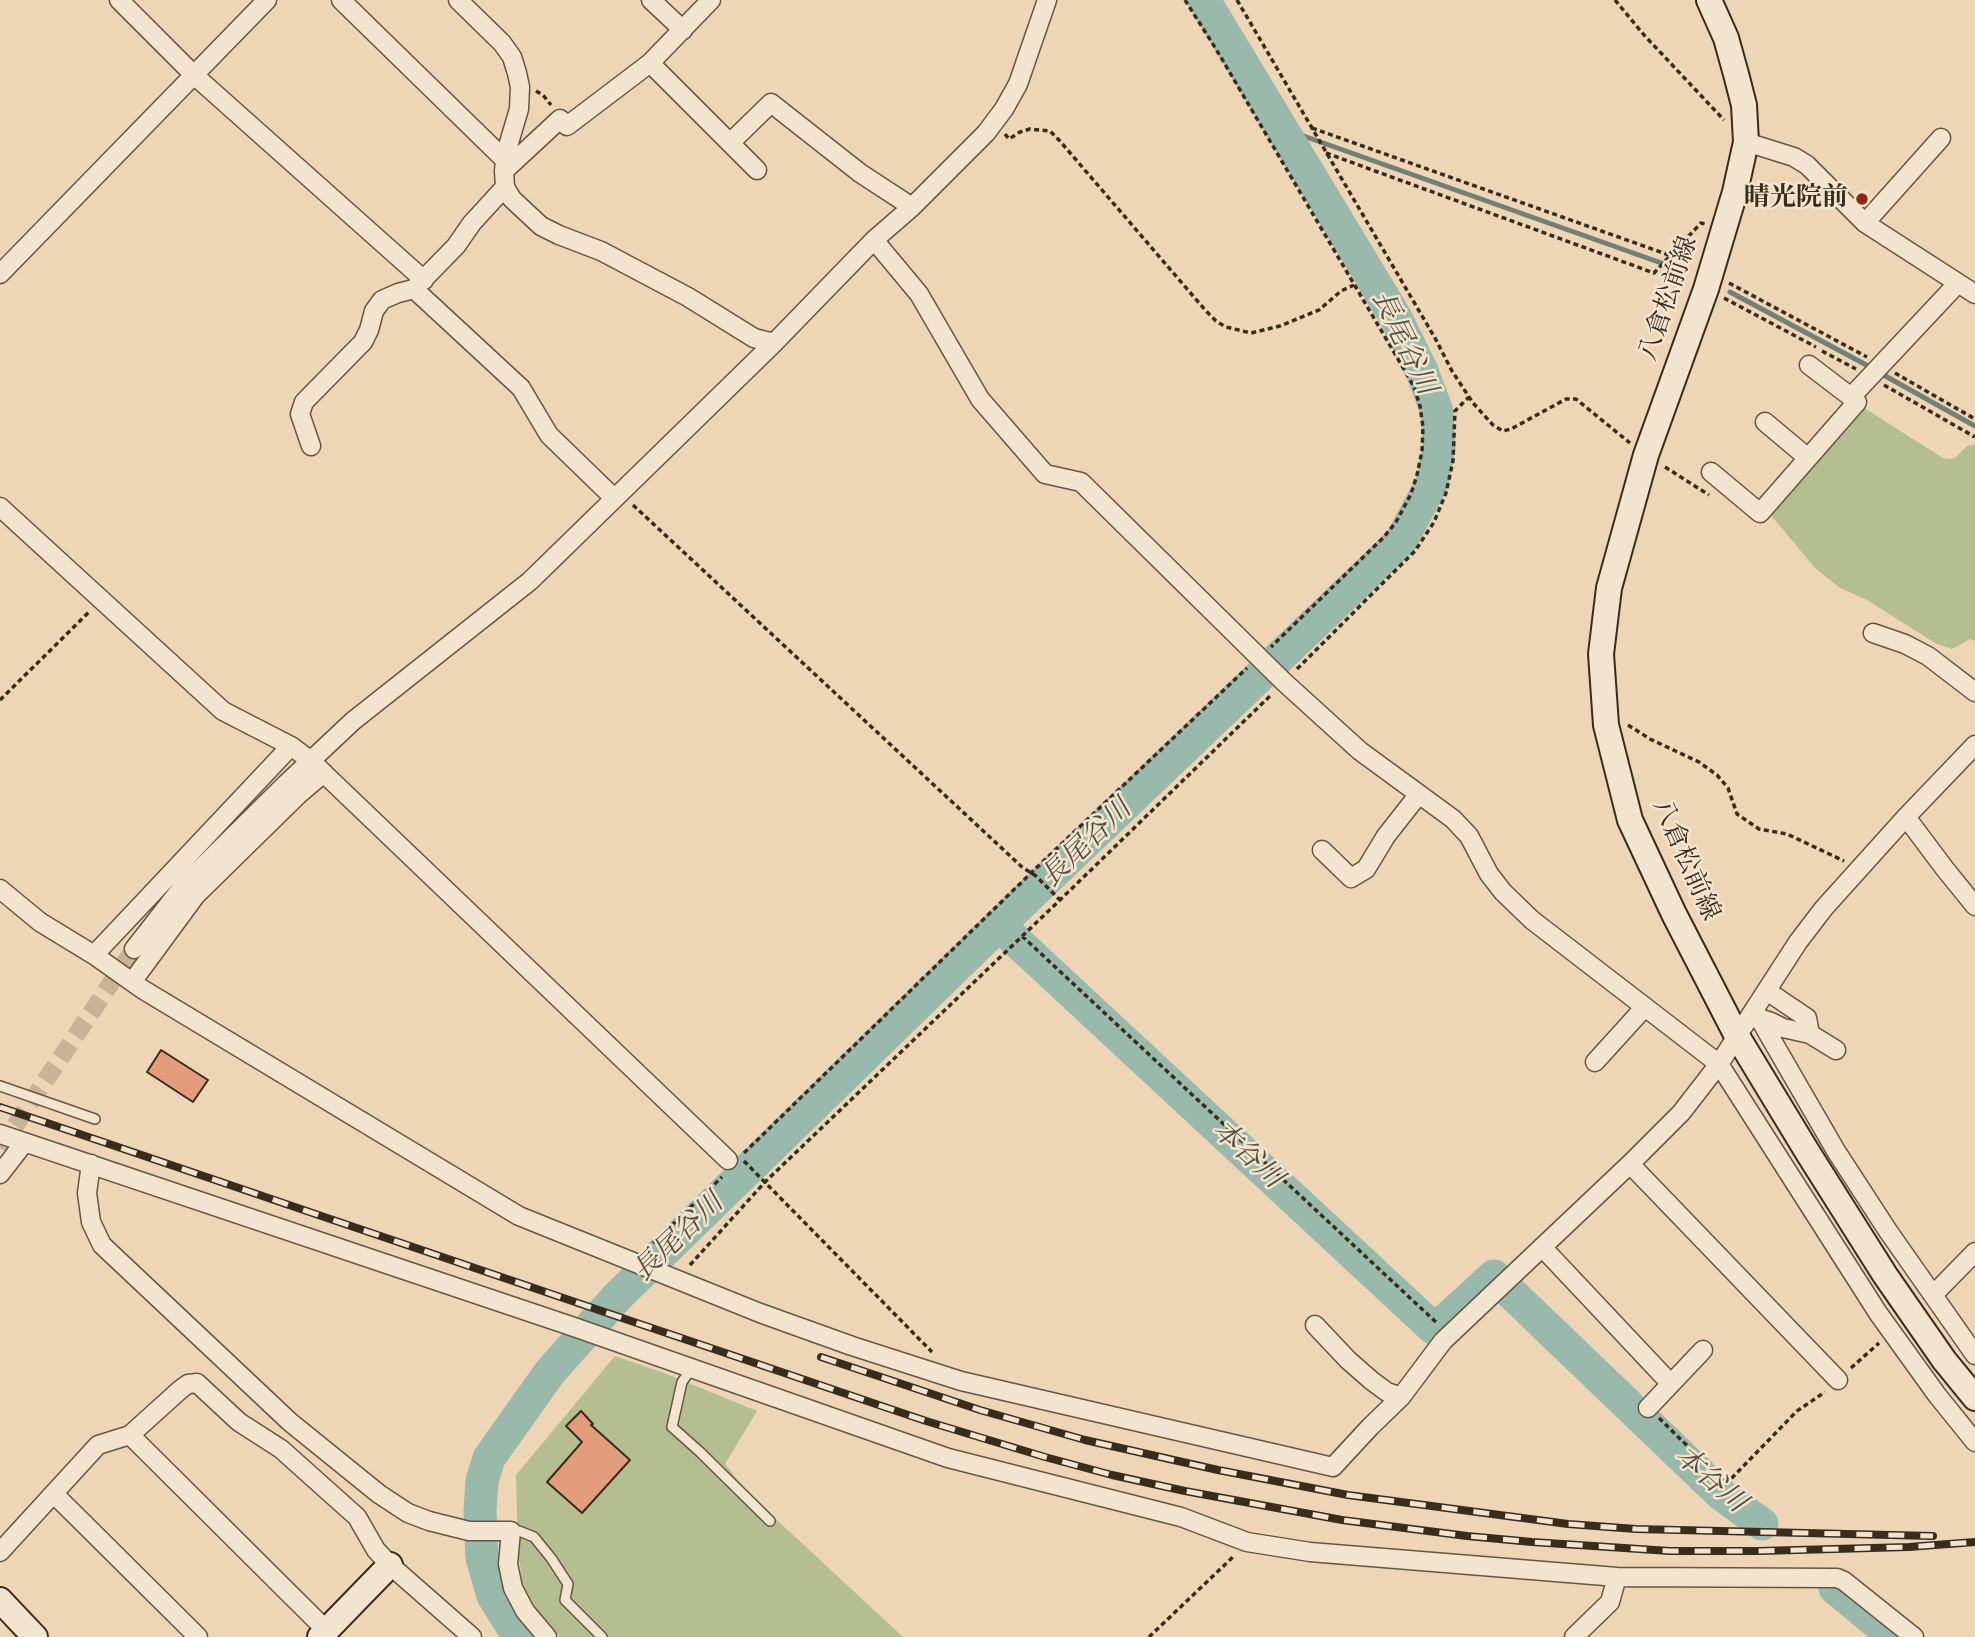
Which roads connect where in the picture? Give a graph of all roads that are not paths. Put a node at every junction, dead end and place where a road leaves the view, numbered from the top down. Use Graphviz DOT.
graph roads {
  1 [pos="120,0"];
  2 [pos="267,0"];
  3 [pos="341,0"];
  4 [pos="458,0"];
  5 [pos="651,0"];
  6 [pos="711,0"];
  7 [pos="1047,0"];
  8 [pos="1714,2"];
  9 [pos="683,30"];
  10 [pos="650,63"];
  11 [pos="194,75"];
  12 [pos="1941,138"];
  13 [pos="731,142"];
  14 [pos="1746,142"];
  15 [pos="757,170"];
  16 [pos="504,173"];
  17 [pos="912,207"];
  18 [pos="1865,223"];
  19 [pos="874,240"];
  20 [pos="0,274"];
  21 [pos="419,284"];
  22 [pos="1958,284"];
  23 [pos="1975,295"];
  24 [pos="774,342"];
  25 [pos="1809,365"];
  26 [pos="1851,397"];
  27 [pos="1765,422"];
  28 [pos="311,446"];
  29 [pos="1808,458"];
  30 [pos="1711,472"];
  31 [pos="617,495"];
  32 [pos="0,507"];
  33 [pos="1873,633"];
  34 [pos="1975,692"];
  35 [pos="1975,745"];
  36 [pos="291,746"];
  37 [pos="318,767"];
  38 [pos="1419,794"];
  39 [pos="1906,817"];
  40 [pos="1322,850"];
  41 [pos="0,889"];
  42 [pos="1975,906"];
  43 [pos="134,949"];
  44 [pos="94,955"];
  45 [pos="132,982"];
  46 [pos="1767,991"];
  47 [pos="1644,1007"];
  48 [pos="1757,1014"];
  49 [pos="1810,1034"];
  50 [pos="1738,1036"];
  51 [pos="1836,1050"];
  52 [pos="1595,1062"];
  53 [pos="1719,1063"];
  54 [pos="0,1086"];
  55 [pos="96,1119"];
  56 [pos="0,1135"];
  57 [pos="24,1143"];
  58 [pos="734,1163"];
  59 [pos="91,1164"];
  60 [pos="1630,1164"];
  61 [pos="0,1174"];
  62 [pos="1542,1247"];
  63 [pos="1975,1252"];
  64 [pos="1933,1296"];
  65 [pos="1315,1325"];
  66 [pos="1703,1350"];
  67 [pos="1975,1354"];
  68 [pos="692,1368"];
  69 [pos="1838,1380"];
  70 [pos="1671,1384"];
  71 [pos="1401,1397"];
  72 [pos="1975,1398"];
  73 [pos="1648,1408"];
  74 [pos="130,1435"];
  75 [pos="1975,1442"];
  76 [pos="54,1494"];
  77 [pos="770,1521"];
  78 [pos="507,1531"];
  79 [pos="0,1552"];
  80 [pos="390,1565"];
  81 [pos="1617,1577"];
  82 [pos="0,1600"];
  83 [pos="324,1634"];
  84 [pos="35,1637"];
  85 [pos="198,1637"];
  86 [pos="472,1637"];
  87 [pos="547,1637"];
  88 [pos="602,1637"];
  89 [pos="1574,1637"];
  90 [pos="1914,1637"];
  1 -- 11 [label="street"];
  2 -- 11 [label="street"];
  3 -- 16 [label="street"];
  4 -- 16 [label="street"];
  5 -- 9 [label="street"];
  6 -- 9 [label="street"];
  7 -- 17 [label="street"];
  8 -- 14 [label="main road, 八倉松前線"];
  9 -- 10 [label="street"];
  10 -- 13 [label="street"];
  10 -- 16 [label="street"];
  11 -- 20 [label="street"];
  11 -- 21 [label="street"];
  12 -- 18 [label="street"];
  13 -- 15 [label="street"];
  13 -- 17 [label="street"];
  14 -- 18 [label="street"];
  14 -- 50 [label="main road, 八倉松前線"];
  16 -- 21 [label="street"];
  16 -- 24 [label="street"];
  17 -- 19 [label="street"];
  18 -- 22 [label="street"];
  19 -- 24 [label="street"];
  19 -- 38 [label="street"];
  21 -- 28 [label="street"];
  21 -- 31 [label="street"];
  22 -- 23 [label="street"];
  22 -- 26 [label="street"];
  24 -- 31 [label="street"];
  25 -- 26 [label="street"];
  26 -- 29 [label="street"];
  27 -- 29 [label="street"];
  29 -- 30 [label="street"];
  31 -- 37 [label="street"];
  32 -- 36 [label="street"];
  33 -- 34 [label="street"];
  35 -- 39 [label="street"];
  36 -- 37 [label="street"];
  36 -- 44 [label="street"];
  37 -- 43 [label="street"];
  37 -- 45 [label="street"];
  37 -- 58 [label="street"];
  38 -- 40 [label="street"];
  38 -- 47 [label="street"];
  39 -- 42 [label="street"];
  39 -- 46 [label="street"];
  41 -- 44 [label="street"];
  44 -- 45 [label="street"];
  45 -- 71 [label="street"];
  46 -- 48 [label="street"];
  46 -- 49 [label="street"];
  47 -- 52 [label="street"];
  47 -- 53 [label="street"];
  48 -- 49 [label="street"];
  48 -- 50 [label="street"];
  48 -- 64 [label="street"];
  49 -- 51 [label="street"];
  50 -- 53 [label="street"];
  50 -- 72 [label="main road, 八倉松前線"];
  53 -- 60 [label="street"];
  53 -- 75 [label="street"];
  54 -- 55 [label="lane"];
  56 -- 57 [label="street"];
  57 -- 59 [label="street"];
  57 -- 61 [label="street"];
  59 -- 68 [label="street"];
  59 -- 78 [label="street"];
  60 -- 62 [label="street"];
  60 -- 69 [label="street"];
  62 -- 70 [label="street"];
  62 -- 71 [label="street"];
  63 -- 64 [label="street"];
  64 -- 67 [label="street"];
  65 -- 71 [label="street"];
  66 -- 70 [label="street"];
  68 -- 77 [label="lane"];
  68 -- 81 [label="street"];
  70 -- 73 [label="street"];
  74 -- 76 [label="street"];
  74 -- 80 [label="street"];
  74 -- 83 [label="street"];
  76 -- 79 [label="street"];
  76 -- 85 [label="street"];
  78 -- 87 [label="street"];
  78 -- 88 [label="lane"];
  80 -- 83 [label="main road"];
  80 -- 86 [label="street"];
  81 -- 89 [label="street"];
  81 -- 90 [label="street"];
  82 -- 84 [label="main road"];
}
